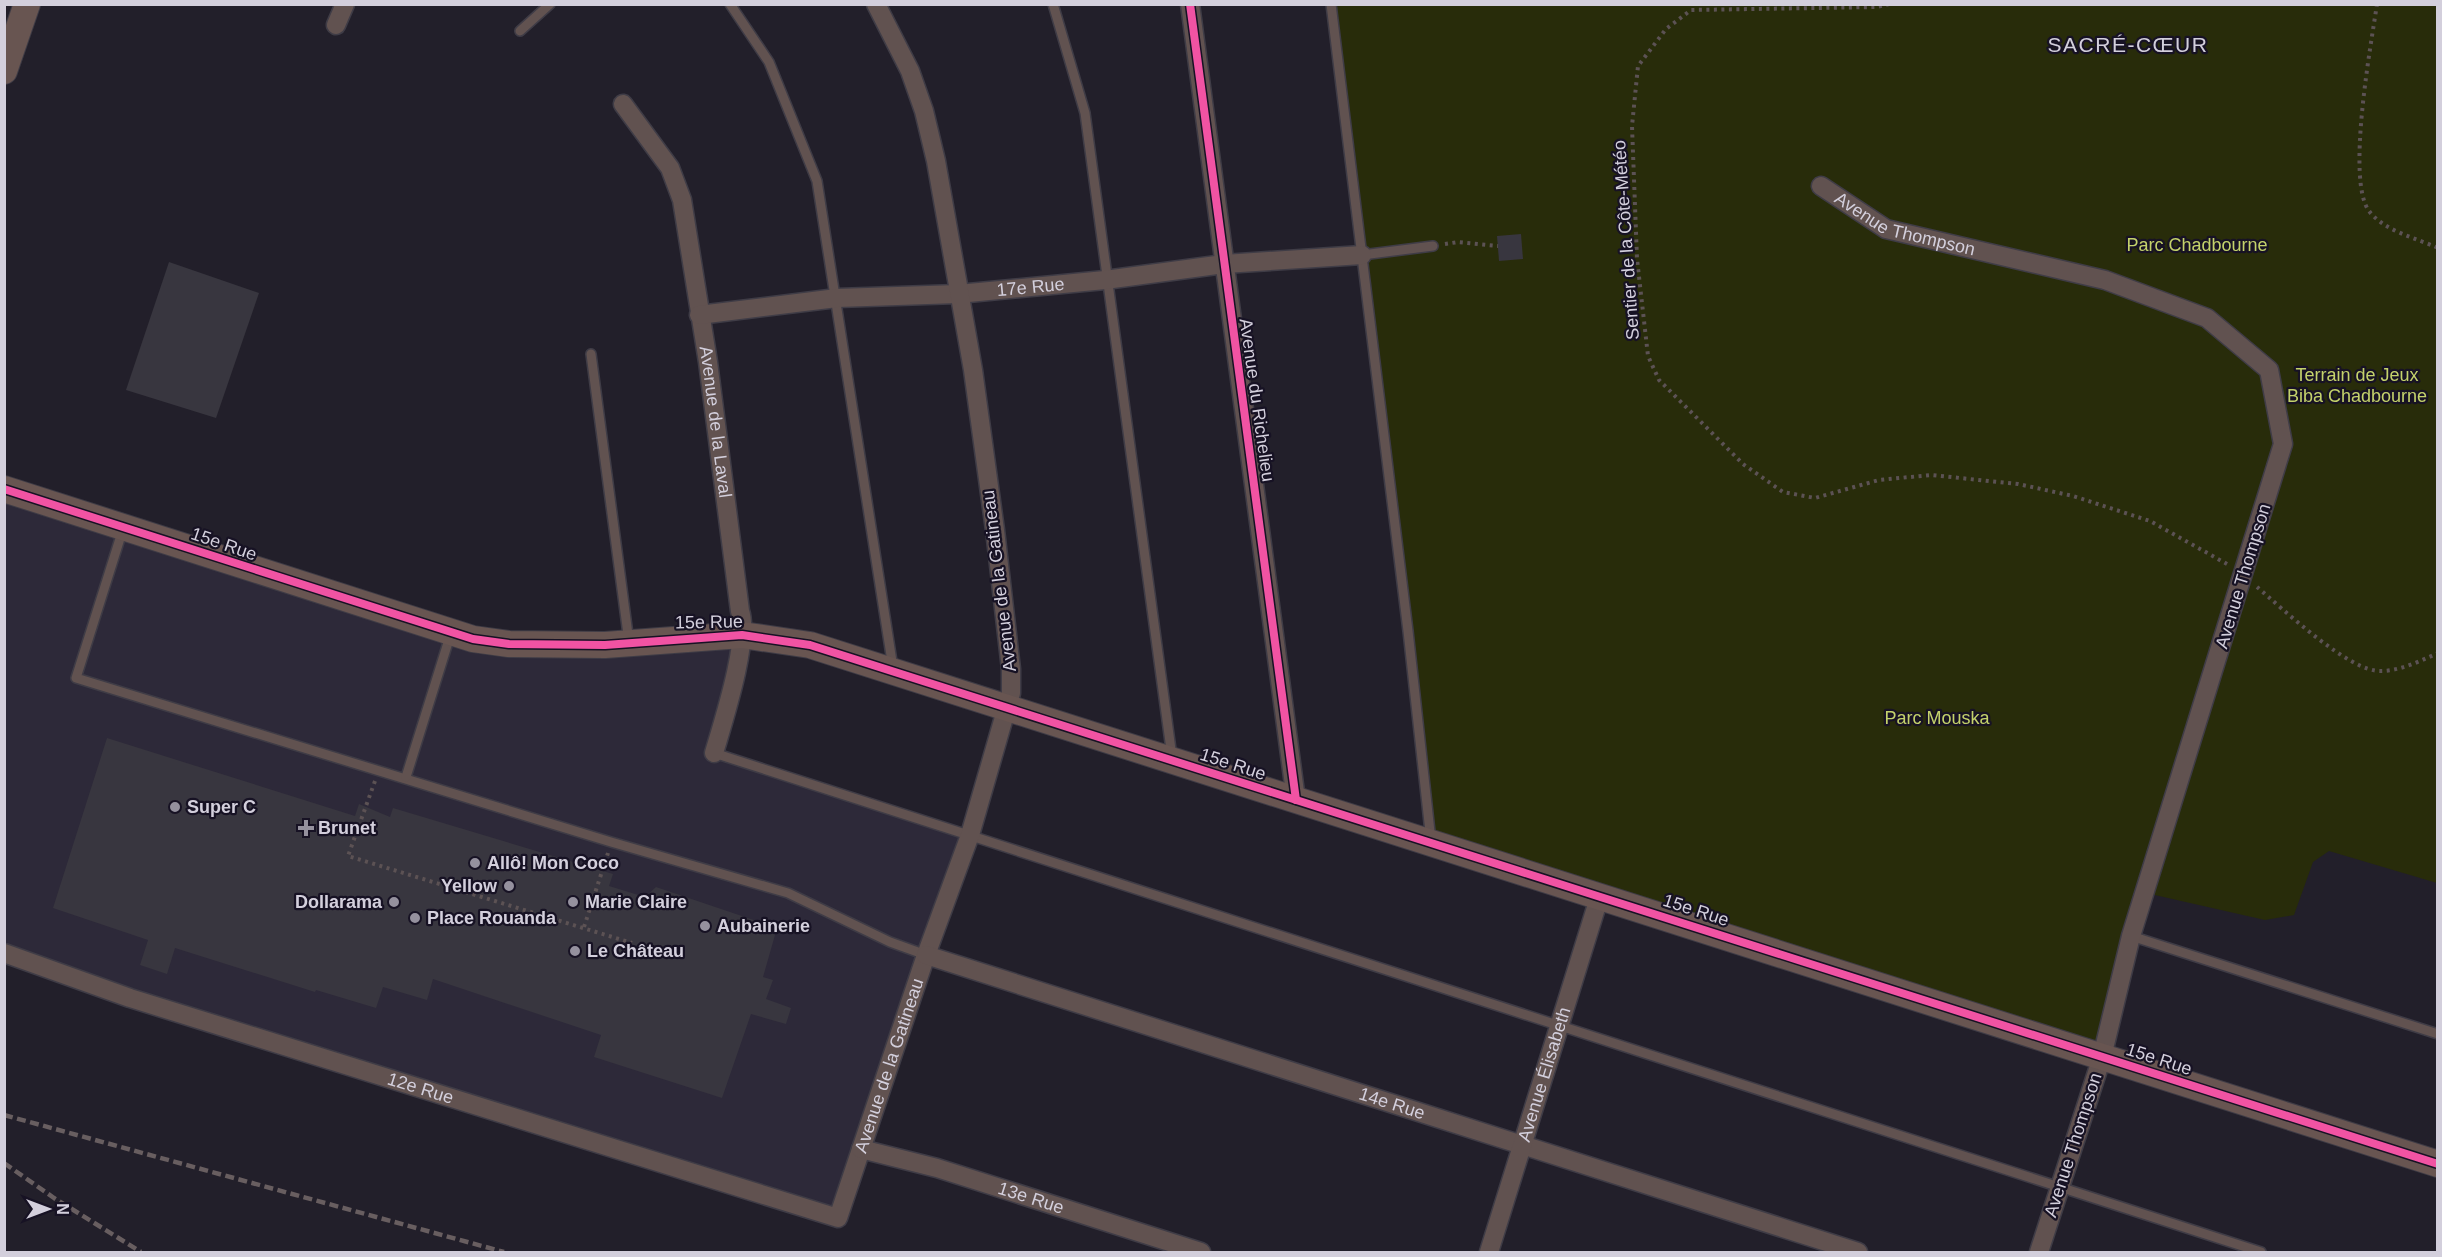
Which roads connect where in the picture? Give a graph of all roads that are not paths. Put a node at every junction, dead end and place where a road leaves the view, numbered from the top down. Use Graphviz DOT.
graph roads {
  1 [pos="27,4"];
  2 [pos="345,4"];
  3 [pos="550,4"];
  4 [pos="730,4"];
  5 [pos="876,4"];
  6 [pos="1053,4"];
  7 [pos="1190,4"];
  8 [pos="1331,4"];
  9 [pos="336,25"];
  10 [pos="520,31"];
  11 [pos="4,71"];
  12 [pos="623,104"];
  13 [pos="1821,186"];
  14 [pos="1433,246"];
  15 [pos="1362,255"];
  16 [pos="1224,264"];
  17 [pos="1106,280"];
  18 [pos="958,294"];
  19 [pos="837,298"];
  20 [pos="699,315"];
  21 [pos="591,354"];
  22 [pos="4,489"];
  23 [pos="124,527"];
  24 [pos="451,633"];
  25 [pos="742,635"];
  26 [pos="629,642"];
  27 [pos="894,671"];
  28 [pos="1008,708"];
  29 [pos="714,753"];
  30 [pos="1172,760"];
  31 [pos="406,777"];
  32 [pos="1296,800"];
  33 [pos="970,836"];
  34 [pos="1431,841"];
  35 [pos="1600,895"];
  36 [pos="2132,936"];
  37 [pos="4,953"];
  38 [pos="926,955"];
  39 [pos="1560,1026"];
  40 [pos="2438,1034"];
  41 [pos="2102,1057"];
  42 [pos="1523,1145"];
  43 [pos="861,1149"];
  44 [pos="2438,1164"];
  45 [pos="2060,1187"];
  46 [pos="838,1218"];
  47 [pos="1201,1252"];
  48 [pos="1489,1252"];
  49 [pos="1858,1252"];
  50 [pos="2039,1252"];
  51 [pos="2261,1252"];
  1 -- 11 [label="street"];
  2 -- 9 [label="street"];
  3 -- 10 [label="lane"];
  4 -- 19 [label="lane"];
  5 -- 18 [label="street, Avenue de la Gatineau"];
  6 -- 17 [label="lane"];
  7 -- 16 [label="street, Avenue du Richelieu"];
  8 -- 15 [label="lane"];
  12 -- 20 [label="street, Avenue de la Laval"];
  13 -- 36 [label="street, Avenue Thompson"];
  14 -- 15 [label="lane"];
  15 -- 16 [label="street, 17e Rue"];
  15 -- 34 [label="lane"];
  16 -- 17 [label="street, 17e Rue"];
  16 -- 32 [label="street, Avenue du Richelieu"];
  17 -- 18 [label="street, 17e Rue"];
  17 -- 30 [label="lane"];
  18 -- 19 [label="street, 17e Rue"];
  18 -- 28 [label="street, Avenue de la Gatineau"];
  19 -- 20 [label="street, 17e Rue"];
  19 -- 27 [label="lane"];
  20 -- 25 [label="street, Avenue de la Laval"];
  21 -- 26 [label="lane"];
  22 -- 23 [label="street, 15e Rue"];
  23 -- 24 [label="street, 15e Rue"];
  23 -- 31 [label="lane"];
  24 -- 26 [label="street, 15e Rue"];
  24 -- 31 [label="lane"];
  25 -- 26 [label="street, 15e Rue"];
  25 -- 27 [label="street, 15e Rue"];
  25 -- 29 [label="street, Avenue de la Laval"];
  27 -- 28 [label="street, 15e Rue"];
  28 -- 30 [label="street, 15e Rue"];
  28 -- 33 [label="street, Avenue de la Gatineau"];
  29 -- 33 [label="lane"];
  30 -- 32 [label="street, 15e Rue"];
  31 -- 38 [label="lane"];
  32 -- 34 [label="street, 15e Rue"];
  33 -- 38 [label="street, Avenue de la Gatineau"];
  33 -- 39 [label="lane"];
  34 -- 35 [label="street, 15e Rue"];
  35 -- 39 [label="street, Avenue Élisabeth"];
  35 -- 41 [label="street, 15e Rue"];
  36 -- 40 [label="lane"];
  36 -- 41 [label="street, Avenue Thompson"];
  37 -- 46 [label="street, 12e Rue"];
  38 -- 42 [label="street, 14e Rue"];
  38 -- 43 [label="street, Avenue de la Gatineau"];
  39 -- 42 [label="street, Avenue Élisabeth"];
  39 -- 45 [label="lane"];
  41 -- 44 [label="street, 15e Rue"];
  41 -- 45 [label="street, Avenue Thompson"];
  42 -- 48 [label="street, Avenue Élisabeth"];
  42 -- 49 [label="street, 14e Rue"];
  43 -- 46 [label="street, Avenue de la Gatineau"];
  43 -- 47 [label="street, 13e Rue"];
  45 -- 50 [label="street, Avenue Thompson"];
  45 -- 51 [label="lane"];
}
